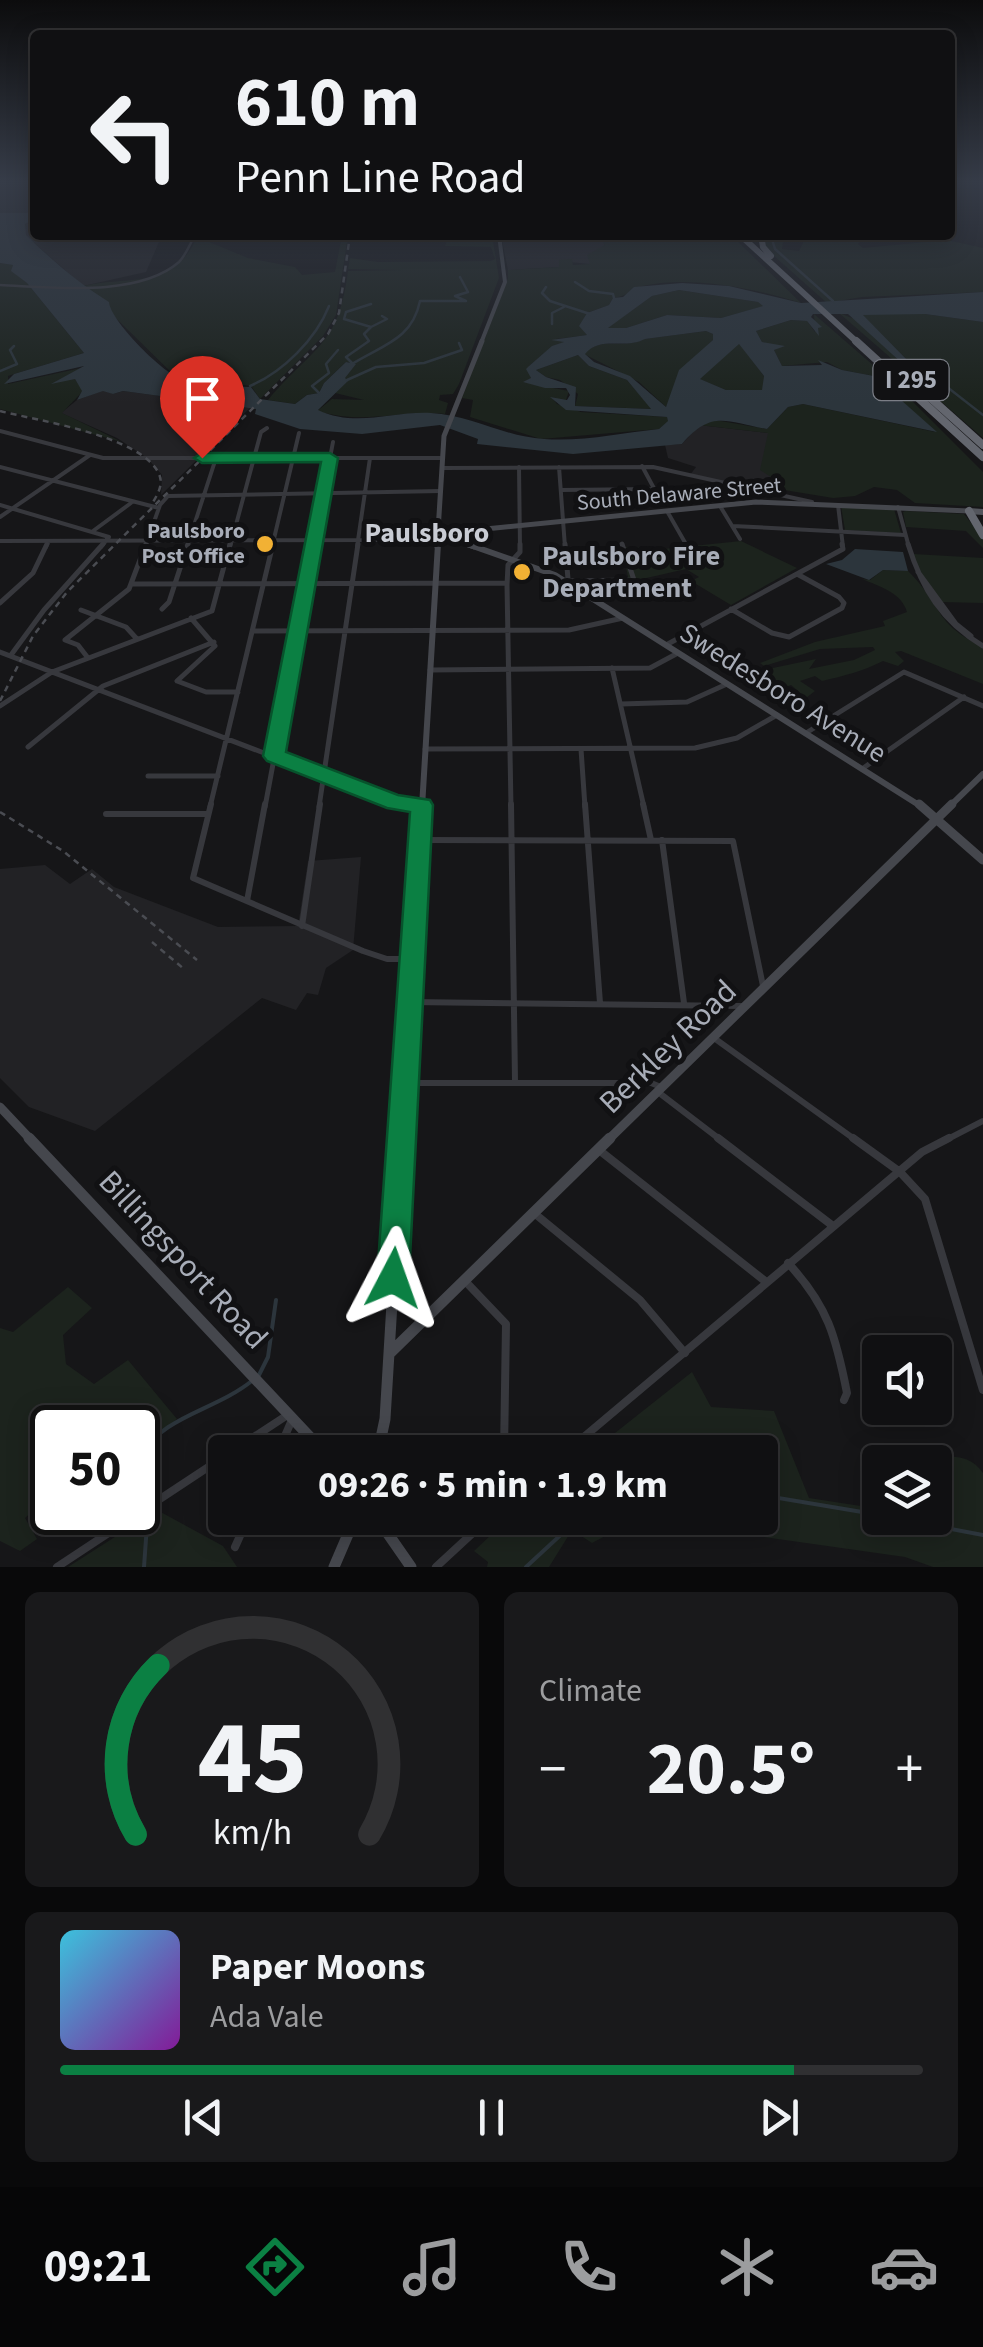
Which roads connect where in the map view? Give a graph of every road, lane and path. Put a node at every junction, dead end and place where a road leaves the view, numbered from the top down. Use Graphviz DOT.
graph roads {
  1 [pos="181,256"];
  2 [pos="503,256"];
  3 [pos="764,256"];
  4 [pos="767,256"];
  5 [pos="770,256"];
  6 [pos="798,284"];
  7 [pos="0,285"];
  8 [pos="832,318"];
  9 [pos="267,428"];
  10 [pos="0,432"];
  11 [pos="299,433"];
  12 [pos="333,442"];
  13 [pos="983,442"];
  14 [pos="90,456"];
  15 [pos="216,458"];
  16 [pos="254,458"];
  17 [pos="292,458"];
  18 [pos="330,458"];
  19 [pos="370,458"];
  20 [pos="443,458"];
  21 [pos="983,461"];
  22 [pos="642,466"];
  23 [pos="0,467"];
  24 [pos="519,467"];
  25 [pos="559,467"];
  26 [pos="442,468"];
  27 [pos="52,481"];
  28 [pos="561,490"];
  29 [pos="441,491"];
  30 [pos="244,492"];
  31 [pos="284,492"];
  32 [pos="324,492"];
  33 [pos="364,492"];
  34 [pos="205,493"];
  35 [pos="130,502"];
  36 [pos="812,502"];
  37 [pos="838,504"];
  38 [pos="0,505"];
  39 [pos="720,506"];
  40 [pos="898,507"];
  41 [pos="12,508"];
  42 [pos="159,508"];
  43 [pos="667,511"];
  44 [pos="970,511"];
  45 [pos="983,512"];
  46 [pos="0,517"];
  47 [pos="564,521"];
  48 [pos="521,526"];
  49 [pos="733,526"];
  50 [pos="92,532"];
  51 [pos="842,532"];
  52 [pos="438,534"];
  53 [pos="904,535"];
  54 [pos="983,536"];
  55 [pos="740,539"];
  56 [pos="106,540"];
  57 [pos="147,541"];
  58 [pos="189,541"];
  59 [pos="231,541"];
  60 [pos="273,541"];
  61 [pos="315,541"];
  62 [pos="357,541"];
  63 [pos="0,542"];
  64 [pos="48,542"];
  65 [pos="622,543"];
  66 [pos="687,546"];
  67 [pos="514,560"];
  68 [pos="795,573"];
  69 [pos="562,580"];
  70 [pos="263,583"];
  71 [pos="435,583"];
  72 [pos="507,583"];
  73 [pos="132,584"];
  74 [pos="176,584"];
  75 [pos="220,584"];
  76 [pos="307,584"];
  77 [pos="351,584"];
  78 [pos="0,603"];
  79 [pos="162,609"];
  80 [pos="731,609"];
  81 [pos="81,610"];
  82 [pos="96,616"];
  83 [pos="191,618"];
  84 [pos="623,618"];
  85 [pos="298,630"];
  86 [pos="344,630"];
  87 [pos="432,630"];
  88 [pos="508,630"];
  89 [pos="252,631"];
  90 [pos="137,639"];
  91 [pos="214,642"];
  92 [pos="983,644"];
  93 [pos="666,645"];
  94 [pos="0,652"];
  95 [pos="678,653"];
  96 [pos="11,654"];
  97 [pos="88,658"];
  98 [pos="508,668"];
  99 [pos="612,668"];
  100 [pos="430,670"];
  101 [pos="52,672"];
  102 [pos="727,684"];
  103 [pos="100,689"];
  104 [pos="238,692"];
  105 [pos="964,697"];
  106 [pos="620,704"];
  107 [pos="0,706"];
  108 [pos="983,706"];
  109 [pos="776,715"];
  110 [pos="806,734"];
  111 [pos="227,738"];
  112 [pos="28,747"];
  113 [pos="630,748"];
  114 [pos="426,749"];
  115 [pos="509,749"];
  116 [pos="581,749"];
  117 [pos="274,756"];
  118 [pos="862,769"];
  119 [pos="983,774"];
  120 [pos="323,775"];
  121 [pos="148,776"];
  122 [pos="218,776"];
  123 [pos="422,805"];
  124 [pos="106,814"];
  125 [pos="209,814"];
  126 [pos="938,818"];
  127 [pos="420,840"];
  128 [pos="510,840"];
  129 [pos="587,840"];
  130 [pos="651,840"];
  131 [pos="662,840"];
  132 [pos="979,851"];
  133 [pos="983,860"];
  134 [pos="246,901"];
  135 [pos="302,926"];
  136 [pos="412,959"];
  137 [pos="763,990"];
  138 [pos="410,1002"];
  139 [pos="600,1003"];
  140 [pos="684,1003"];
  141 [pos="513,1004"];
  142 [pos="745,1007"];
  143 [pos="714,1038"];
  144 [pos="515,1081"];
  145 [pos="405,1082"];
  146 [pos="660,1090"];
  147 [pos="0,1107"];
  148 [pos="983,1121"];
  149 [pos="599,1150"];
  150 [pos="900,1172"];
  151 [pos="534,1213"];
  152 [pos="833,1226"];
  153 [pos="788,1263"];
  154 [pos="765,1281"];
  155 [pos="465,1282"];
  156 [pos="685,1353"];
  157 [pos="388,1356"];
  158 [pos="983,1390"];
  159 [pos="844,1400"];
  160 [pos="290,1417"];
  161 [pos="260,1435"];
  162 [pos="284,1435"];
  163 [pos="307,1435"];
  164 [pos="379,1435"];
  165 [pos="504,1435"];
  166 [pos="586,1435"];
  167 [pos="208,1467"];
  168 [pos="240,1535"];
  169 [pos="347,1535"];
  170 [pos="389,1535"];
  171 [pos="471,1535"];
  172 [pos="235,1547"];
  173 [pos="57,1567"];
  174 [pos="334,1567"];
  175 [pos="411,1567"];
  176 [pos="436,1567"];
  1 -- 7 [label="street"];
  2 -- 20 [label="main road"];
  3 -- 8 [label="highway, I 295"];
  4 -- 6 [label="highway, I 295"];
  5 -- 6 [label="highway"];
  6 -- 8 [label="highway, I 295"];
  8 -- 13 [label="highway, I 295"];
  8 -- 21 [label="highway, I 295"];
  9 -- 16 [label="street"];
  10 -- 14 [label="street"];
  11 -- 17 [label="street"];
  12 -- 18 [label="street"];
  14 -- 15 [label="street"];
  14 -- 27 [label="street"];
  15 -- 16 [label="street"];
  15 -- 34 [label="street"];
  16 -- 17 [label="street"];
  16 -- 30 [label="street"];
  17 -- 18 [label="street"];
  17 -- 31 [label="street"];
  18 -- 19 [label="street"];
  18 -- 32 [label="street"];
  19 -- 20 [label="street"];
  19 -- 33 [label="street"];
  20 -- 26 [label="main road"];
  22 -- 25 [label="street"];
  22 -- 28 [label="street"];
  22 -- 36 [label="street"];
  23 -- 27 [label="street"];
  24 -- 25 [label="street"];
  24 -- 26 [label="street"];
  24 -- 48 [label="street"];
  25 -- 28 [label="street"];
  26 -- 29 [label="main road"];
  27 -- 35 [label="street"];
  27 -- 41 [label="street"];
  28 -- 47 [label="street"];
  29 -- 33 [label="street"];
  29 -- 52 [label="main road"];
  30 -- 31 [label="street"];
  30 -- 34 [label="street"];
  30 -- 59 [label="street"];
  31 -- 32 [label="street"];
  31 -- 60 [label="street"];
  32 -- 33 [label="street"];
  32 -- 61 [label="street"];
  33 -- 62 [label="street"];
  34 -- 42 [label="street"];
  34 -- 58 [label="street"];
  35 -- 42 [label="street"];
  35 -- 50 [label="street"];
  36 -- 37 [label="main road, South Delaware Street"];
  36 -- 39 [label="main road, South Delaware Street"];
  37 -- 40 [label="main road, South Delaware Street"];
  37 -- 51 [label="street"];
  38 -- 41 [label="street"];
  39 -- 43 [label="main road, South Delaware Street"];
  39 -- 49 [label="street"];
  40 -- 44 [label="main road, South Delaware Street"];
  40 -- 53 [label="street"];
  41 -- 46 [label="street"];
  41 -- 50 [label="street"];
  42 -- 57 [label="street"];
  43 -- 47 [label="main road, South Delaware Street"];
  43 -- 66 [label="street"];
  44 -- 45 [label="main road, South Delaware Street"];
  44 -- 54 [label="highway"];
  47 -- 48 [label="main road, South Delaware Street"];
  47 -- 69 [label="street"];
  48 -- 52 [label="main road, South Delaware Street"];
  48 -- 67 [label="street"];
  49 -- 51 [label="street"];
  49 -- 55 [label="street"];
  50 -- 56 [label="street"];
  51 -- 53 [label="street"];
  51 -- 68 [label="street"];
  52 -- 62 [label="street"];
  52 -- 67 [label="main road, Swedesboro Avenue"];
  52 -- 71 [label="main road"];
  53 -- 92 [label="street"];
  56 -- 57 [label="street"];
  56 -- 64 [label="street"];
  56 -- 96 [label="street"];
  57 -- 58 [label="street"];
  57 -- 73 [label="street"];
  58 -- 59 [label="street"];
  58 -- 74 [label="street"];
  59 -- 60 [label="street"];
  59 -- 75 [label="street"];
  60 -- 61 [label="street"];
  60 -- 70 [label="street"];
  61 -- 62 [label="street"];
  61 -- 76 [label="street"];
  62 -- 77 [label="street"];
  63 -- 64 [label="street"];
  64 -- 78 [label="street"];
  65 -- 69 [label="street"];
  67 -- 69 [label="main road, Swedesboro Avenue"];
  67 -- 72 [label="street"];
  68 -- 80 [label="street"];
  68 -- 80 [label="street"];
  69 -- 84 [label="main road, Swedesboro Avenue"];
  70 -- 75 [label="street"];
  70 -- 76 [label="street"];
  70 -- 89 [label="street"];
  71 -- 72 [label="street"];
  71 -- 77 [label="street"];
  71 -- 87 [label="main road"];
  72 -- 88 [label="street"];
  73 -- 74 [label="street"];
  73 -- 82 [label="street"];
  74 -- 75 [label="street"];
  74 -- 79 [label="street"];
  75 -- 83 [label="street"];
  76 -- 77 [label="street"];
  76 -- 85 [label="street"];
  77 -- 86 [label="street"];
  80 -- 93 [label="street"];
  81 -- 82 [label="street"];
  82 -- 90 [label="street"];
  82 -- 97 [label="street"];
  83 -- 90 [label="street"];
  83 -- 91 [label="street"];
  84 -- 88 [label="street"];
  84 -- 93 [label="main road, Swedesboro Avenue"];
  85 -- 86 [label="street"];
  85 -- 89 [label="street"];
  85 -- 117 [label="street"];
  86 -- 87 [label="street"];
  86 -- 120 [label="street"];
  87 -- 88 [label="street"];
  87 -- 100 [label="main road"];
  88 -- 98 [label="street"];
  89 -- 104 [label="street"];
  90 -- 97 [label="street"];
  91 -- 103 [label="street"];
  91 -- 104 [label="street"];
  93 -- 95 [label="main road, Swedesboro Avenue"];
  94 -- 96 [label="street"];
  95 -- 99 [label="street"];
  95 -- 102 [label="main road, Swedesboro Avenue"];
  96 -- 101 [label="street"];
  97 -- 101 [label="street"];
  98 -- 99 [label="street"];
  98 -- 100 [label="street"];
  98 -- 115 [label="street"];
  99 -- 106 [label="street"];
  100 -- 114 [label="main road"];
  101 -- 103 [label="street"];
  101 -- 107 [label="street"];
  102 -- 106 [label="street"];
  102 -- 109 [label="main road, Swedesboro Avenue"];
  103 -- 111 [label="street"];
  103 -- 112 [label="street"];
  104 -- 111 [label="street"];
  105 -- 108 [label="street"];
  105 -- 110 [label="street"];
  105 -- 118 [label="street"];
  106 -- 113 [label="street"];
  109 -- 110 [label="main road, Swedesboro Avenue"];
  109 -- 113 [label="street"];
  110 -- 118 [label="main road, Swedesboro Avenue"];
  111 -- 117 [label="street"];
  111 -- 122 [label="street"];
  113 -- 116 [label="street"];
  113 -- 130 [label="street"];
  114 -- 115 [label="street"];
  114 -- 123 [label="main road"];
  115 -- 116 [label="street"];
  115 -- 128 [label="street"];
  116 -- 129 [label="street"];
  117 -- 120 [label="street"];
  117 -- 134 [label="street"];
  118 -- 126 [label="main road, Swedesboro Avenue"];
  119 -- 126 [label="main road, Berkley Road"];
  120 -- 123 [label="street"];
  120 -- 135 [label="street"];
  121 -- 122 [label="street"];
  122 -- 125 [label="street"];
  123 -- 127 [label="main road"];
  124 -- 125 [label="street"];
  125 -- 134 [label="street"];
  126 -- 132 [label="main road, Swedesboro Avenue"];
  126 -- 137 [label="main road, Berkley Road"];
  127 -- 128 [label="street"];
  127 -- 136 [label="main road"];
  128 -- 129 [label="street"];
  128 -- 141 [label="street"];
  129 -- 130 [label="street"];
  129 -- 139 [label="street"];
  130 -- 131 [label="street"];
  131 -- 137 [label="street"];
  131 -- 140 [label="street"];
  132 -- 133 [label="main road, Swedesboro Avenue"];
  134 -- 135 [label="street"];
  135 -- 136 [label="street"];
  136 -- 138 [label="main road"];
  137 -- 142 [label="main road, Berkley Road"];
  138 -- 141 [label="street"];
  138 -- 145 [label="main road"];
  139 -- 140 [label="street"];
  139 -- 141 [label="street"];
  140 -- 142 [label="street"];
  141 -- 144 [label="street"];
  142 -- 143 [label="main road, Berkley Road"];
  143 -- 146 [label="main road, Berkley Road"];
  143 -- 150 [label="street"];
  144 -- 145 [label="street"];
  144 -- 146 [label="street"];
  145 -- 157 [label="main road"];
  146 -- 149 [label="main road, Berkley Road"];
  146 -- 152 [label="street"];
  147 -- 160 [label="main road, Billingsport Road"];
  148 -- 150 [label="street"];
  149 -- 151 [label="main road, Berkley Road"];
  149 -- 154 [label="street"];
  150 -- 152 [label="street"];
  150 -- 158 [label="street"];
  151 -- 155 [label="main road, Berkley Road"];
  151 -- 156 [label="street"];
  152 -- 153 [label="street"];
  153 -- 154 [label="street"];
  153 -- 159 [label="street"];
  154 -- 156 [label="street"];
  155 -- 157 [label="main road, Berkley Road"];
  155 -- 165 [label="street"];
  156 -- 166 [label="street"];
  157 -- 164 [label="main road"];
  160 -- 161 [label="street"];
  160 -- 162 [label="street"];
  160 -- 163 [label="main road, Billingsport Road"];
  167 -- 173 [label="street"];
  168 -- 172 [label="street"];
  169 -- 174 [label="main road"];
  170 -- 175 [label="main road"];
  171 -- 176 [label="street"];
}
